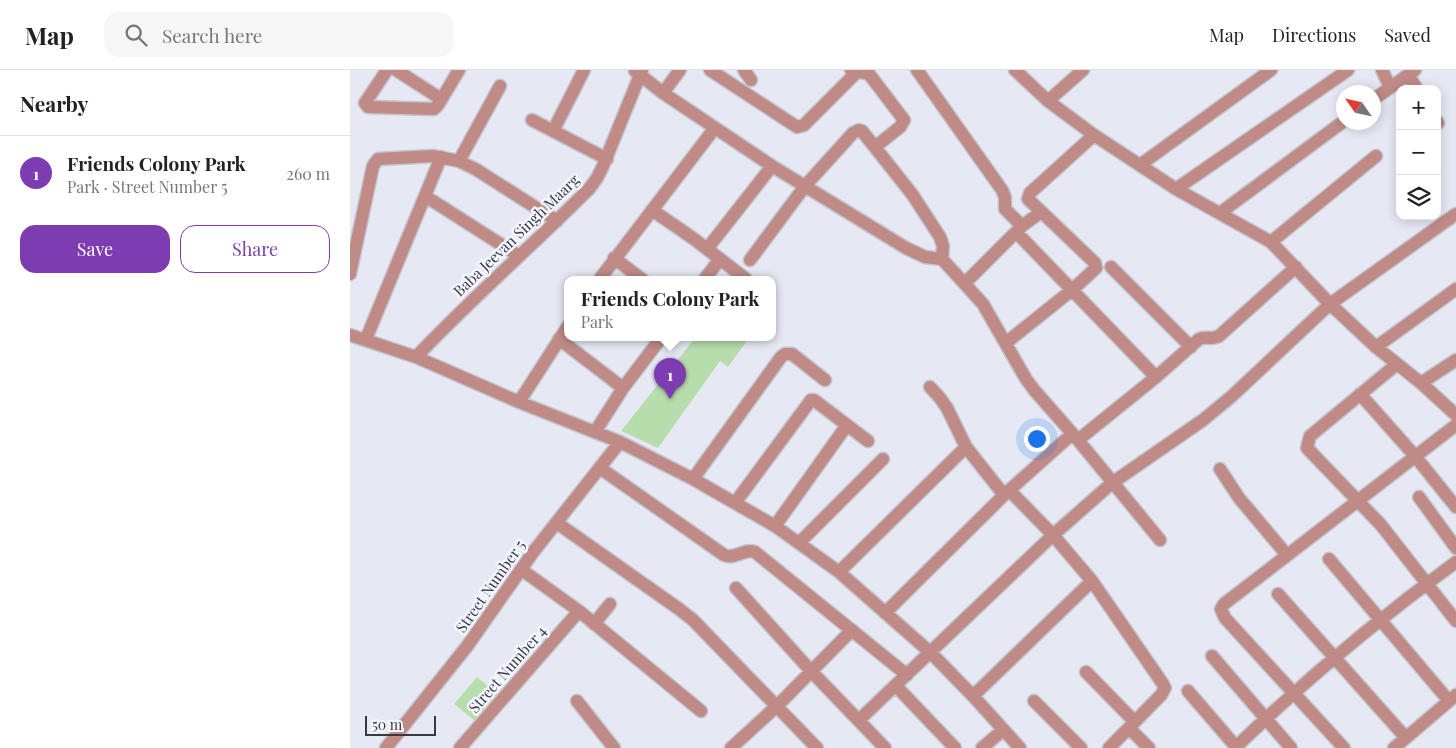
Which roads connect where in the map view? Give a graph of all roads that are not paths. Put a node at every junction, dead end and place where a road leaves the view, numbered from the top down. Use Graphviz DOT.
graph roads {
  1 [pos="387,70"];
  2 [pos="396,70"];
  3 [pos="459,70"];
  4 [pos="584,70"];
  5 [pos="680,70"];
  6 [pos="710,70"];
  7 [pos="917,70"];
  8 [pos="1015,70"];
  9 [pos="1083,70"];
  10 [pos="1271,70"];
  11 [pos="1348,70"];
  12 [pos="1382,70"];
  13 [pos="855,71"];
  14 [pos="639,72"];
  15 [pos="1411,72"];
  16 [pos="1416,85"];
  17 [pos="500,86"];
  18 [pos="1390,87"];
  19 [pos="663,93"];
  20 [pos="1381,94"];
  21 [pos="441,99"];
  22 [pos="1048,101"];
  23 [pos="532,120"];
  24 [pos="1336,127"];
  25 [pos="714,129"];
  26 [pos="554,131"];
  27 [pos="1094,135"];
  28 [pos="875,147"];
  29 [pos="1376,156"];
  30 [pos="441,157"];
  31 [pos="607,159"];
  32 [pos="459,161"];
  33 [pos="1140,165"];
  34 [pos="772,166"];
  35 [pos="805,186"];
  36 [pos="1176,190"];
  37 [pos="424,196"];
  38 [pos="652,210"];
  39 [pos="1041,212"];
  40 [pos="1220,213"];
  41 [pos="1456,214"];
  42 [pos="557,221"];
  43 [pos="1019,229"];
  44 [pos="1271,242"];
  45 [pos="707,249"];
  46 [pos="519,256"];
  47 [pos="614,258"];
  48 [pos="720,259"];
  49 [pos="942,259"];
  50 [pos="750,260"];
  51 [pos="1111,267"];
  52 [pos="1296,267"];
  53 [pos="350,274"];
  54 [pos="602,276"];
  55 [pos="638,276"];
  56 [pos="707,276"];
  57 [pos="742,276"];
  58 [pos="965,283"];
  59 [pos="1456,289"];
  60 [pos="1072,290"];
  61 [pos="1330,304"];
  62 [pos="564,331"];
  63 [pos="350,335"];
  64 [pos="558,338"];
  65 [pos="366,339"];
  66 [pos="653,341"];
  67 [pos="1007,342"];
  68 [pos="1191,347"];
  69 [pos="1376,347"];
  70 [pos="416,357"];
  71 [pos="1456,360"];
  72 [pos="1397,364"];
  73 [pos="1156,377"];
  74 [pos="824,380"];
  75 [pos="1421,383"];
  76 [pos="930,387"];
  77 [pos="623,388"];
  78 [pos="1360,394"];
  79 [pos="519,402"];
  80 [pos="1451,402"];
  81 [pos="1456,415"];
  82 [pos="847,425"];
  83 [pos="1456,425"];
  84 [pos="595,432"];
  85 [pos="1075,437"];
  86 [pos="868,441"];
  87 [pos="620,442"];
  88 [pos="966,447"];
  89 [pos="1415,456"];
  90 [pos="883,459"];
  91 [pos="600,468"];
  92 [pos="1220,469"];
  93 [pos="693,479"];
  94 [pos="1112,483"];
  95 [pos="1006,493"];
  96 [pos="1419,497"];
  97 [pos="1356,500"];
  98 [pos="735,503"];
  99 [pos="1456,507"];
  100 [pos="557,523"];
  101 [pos="775,526"];
  102 [pos="1053,535"];
  103 [pos="1160,540"];
  104 [pos="800,542"];
  105 [pos="1456,548"];
  106 [pos="1287,555"];
  107 [pos="1329,559"];
  108 [pos="1456,562"];
  109 [pos="522,570"];
  110 [pos="839,572"];
  111 [pos="1092,581"];
  112 [pos="1426,584"];
  113 [pos="736,588"];
  114 [pos="1278,594"];
  115 [pos="610,604"];
  116 [pos="579,612"];
  117 [pos="885,613"];
  118 [pos="1380,619"];
  119 [pos="1456,621"];
  120 [pos="594,624"];
  121 [pos="852,630"];
  122 [pos="930,653"];
  123 [pos="1212,656"];
  124 [pos="1335,658"];
  125 [pos="811,671"];
  126 [pos="1086,672"];
  127 [pos="907,675"];
  128 [pos="896,686"];
  129 [pos="1188,691"];
  130 [pos="1294,692"];
  131 [pos="973,696"];
  132 [pos="1452,698"];
  133 [pos="577,701"];
  134 [pos="1034,701"];
  135 [pos="777,706"];
  136 [pos="701,711"];
  137 [pos="1265,719"];
  138 [pos="859,720"];
  139 [pos="1132,725"];
  140 [pos="1003,730"];
  141 [pos="1406,738"];
  142 [pos="738,745"];
  143 [pos="611,747"];
  144 [pos="386,748"];
  145 [pos="460,748"];
  146 [pos="817,748"];
  147 [pos="885,748"];
  148 [pos="955,748"];
  149 [pos="982,748"];
  150 [pos="1020,748"];
  151 [pos="1081,748"];
  152 [pos="1109,748"];
  153 [pos="1149,748"];
  154 [pos="1236,748"];
  155 [pos="1291,748"];
  156 [pos="1344,748"];
  157 [pos="1394,748"];
  1 -- 21 [label="street"];
  2 -- 21 [label="street"];
  3 -- 21 [label="street"];
  4 -- 26 [label="street"];
  5 -- 19 [label="street"];
  6 -- 13 [label="street"];
  7 -- 43 [label="street"];
  8 -- 22 [label="street"];
  9 -- 22 [label="street"];
  10 -- 33 [label="street"];
  11 -- 36 [label="street"];
  12 -- 18 [label="street"];
  13 -- 28 [label="street"];
  14 -- 19 [label="street"];
  14 -- 31 [label="street, Baba Jeevan Singh Maarg"];
  15 -- 16 [label="street"];
  15 -- 18 [label="street"];
  17 -- 32 [label="street"];
  18 -- 20 [label="street"];
  19 -- 25 [label="street"];
  22 -- 27 [label="street"];
  23 -- 26 [label="street"];
  24 -- 40 [label="street"];
  25 -- 34 [label="street"];
  25 -- 38 [label="street"];
  26 -- 31 [label="street"];
  27 -- 33 [label="street"];
  27 -- 39 [label="street"];
  28 -- 35 [label="street"];
  28 -- 49 [label="street"];
  29 -- 44 [label="street"];
  30 -- 32 [label="street"];
  30 -- 37 [label="street"];
  30 -- 53 [label="street"];
  31 -- 42 [label="street, Baba Jeevan Singh Maarg"];
  32 -- 42 [label="street"];
  33 -- 36 [label="street"];
  34 -- 35 [label="street"];
  34 -- 45 [label="street"];
  35 -- 49 [label="street"];
  35 -- 50 [label="street"];
  36 -- 40 [label="street"];
  37 -- 46 [label="street"];
  37 -- 65 [label="street"];
  38 -- 45 [label="street"];
  38 -- 47 [label="street"];
  39 -- 43 [label="street"];
  39 -- 60 [label="street"];
  40 -- 44 [label="street"];
  41 -- 61 [label="street"];
  42 -- 46 [label="street, Baba Jeevan Singh Maarg"];
  43 -- 58 [label="street"];
  43 -- 60 [label="street"];
  44 -- 52 [label="street"];
  45 -- 48 [label="street"];
  46 -- 70 [label="street, Baba Jeevan Singh Maarg"];
  47 -- 54 [label="street"];
  47 -- 55 [label="street"];
  48 -- 56 [label="street"];
  48 -- 57 [label="street"];
  49 -- 58 [label="street"];
  51 -- 68 [label="street"];
  52 -- 61 [label="street"];
  52 -- 68 [label="street"];
  58 -- 67 [label="street"];
  59 -- 69 [label="street"];
  60 -- 67 [label="street"];
  60 -- 73 [label="street"];
  61 -- 69 [label="street"];
  61 -- 94 [label="street"];
  62 -- 64 [label="street"];
  63 -- 65 [label="street"];
  64 -- 77 [label="street"];
  64 -- 79 [label="street"];
  65 -- 70 [label="street"];
  66 -- 77 [label="street"];
  67 -- 85 [label="street"];
  68 -- 73 [label="street"];
  69 -- 72 [label="street"];
  70 -- 79 [label="street"];
  71 -- 75 [label="street"];
  72 -- 75 [label="street"];
  72 -- 78 [label="street"];
  73 -- 85 [label="street"];
  74 -- 93 [label="street"];
  75 -- 80 [label="street"];
  76 -- 88 [label="street"];
  77 -- 84 [label="street"];
  78 -- 89 [label="street"];
  78 -- 97 [label="street"];
  79 -- 84 [label="street"];
  80 -- 81 [label="street"];
  82 -- 86 [label="street"];
  82 -- 98 [label="street"];
  82 -- 101 [label="street"];
  83 -- 89 [label="street"];
  84 -- 87 [label="street"];
  85 -- 94 [label="street"];
  85 -- 95 [label="street"];
  87 -- 91 [label="street, Street Number 5"];
  87 -- 93 [label="street"];
  88 -- 95 [label="street"];
  88 -- 110 [label="street"];
  89 -- 97 [label="street"];
  89 -- 99 [label="street"];
  90 -- 104 [label="street"];
  91 -- 100 [label="street, Street Number 5"];
  91 -- 121 [label="street"];
  92 -- 106 [label="street"];
  93 -- 98 [label="street"];
  94 -- 102 [label="street"];
  94 -- 103 [label="street"];
  95 -- 102 [label="street"];
  95 -- 117 [label="street"];
  96 -- 105 [label="street"];
  97 -- 106 [label="street"];
  97 -- 112 [label="street"];
  98 -- 101 [label="street"];
  100 -- 109 [label="street, Street Number 5"];
  100 -- 135 [label="street"];
  101 -- 104 [label="street"];
  102 -- 111 [label="street"];
  102 -- 122 [label="street"];
  104 -- 110 [label="street"];
  106 -- 130 [label="street"];
  107 -- 118 [label="street"];
  108 -- 112 [label="street"];
  109 -- 116 [label="street"];
  109 -- 144 [label="street, Street Number 5"];
  110 -- 117 [label="street"];
  111 -- 131 [label="street"];
  111 -- 139 [label="street"];
  112 -- 118 [label="street"];
  112 -- 119 [label="street"];
  113 -- 125 [label="street"];
  114 -- 124 [label="street"];
  115 -- 120 [label="street"];
  116 -- 120 [label="street"];
  116 -- 145 [label="street, Street Number 4"];
  117 -- 122 [label="street"];
  118 -- 124 [label="street"];
  118 -- 132 [label="street"];
  120 -- 136 [label="street"];
  121 -- 125 [label="street"];
  121 -- 127 [label="street"];
  122 -- 127 [label="street"];
  122 -- 131 [label="street"];
  123 -- 137 [label="street"];
  124 -- 130 [label="street"];
  124 -- 141 [label="street"];
  125 -- 135 [label="street"];
  125 -- 138 [label="street"];
  126 -- 139 [label="street"];
  127 -- 128 [label="street"];
  128 -- 138 [label="street"];
  128 -- 148 [label="street"];
  129 -- 154 [label="street"];
  130 -- 137 [label="street"];
  130 -- 156 [label="street"];
  131 -- 140 [label="street"];
  132 -- 141 [label="street"];
  133 -- 143 [label="street"];
  134 -- 151 [label="street"];
  135 -- 142 [label="street"];
  135 -- 146 [label="street"];
  137 -- 154 [label="street"];
  137 -- 155 [label="street"];
  138 -- 147 [label="street"];
  139 -- 152 [label="street"];
  139 -- 153 [label="street"];
  140 -- 149 [label="street"];
  140 -- 150 [label="street"];
  141 -- 157 [label="street"];
}
